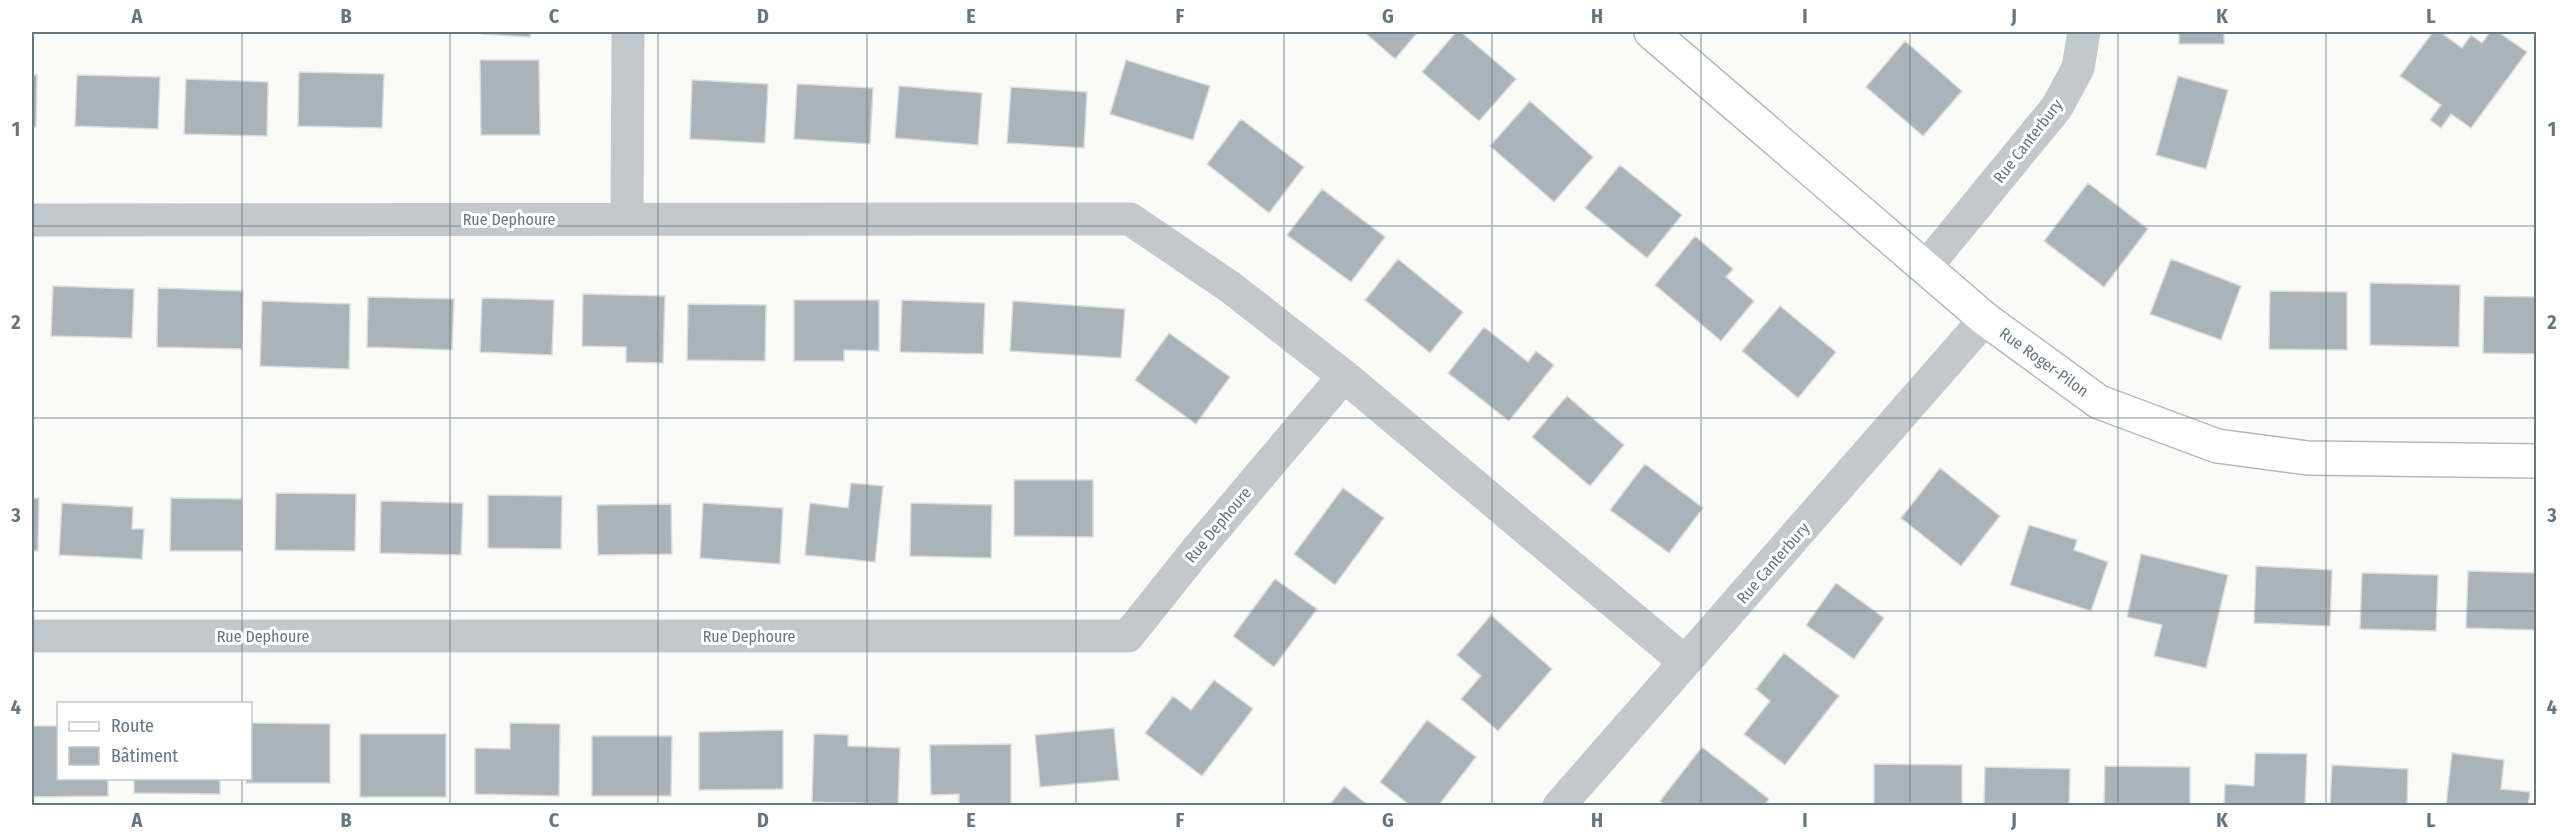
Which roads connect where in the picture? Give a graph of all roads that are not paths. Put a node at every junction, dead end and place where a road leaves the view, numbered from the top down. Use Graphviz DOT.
graph roads {
  1 [pos="628,32"];
  2 [pos="1651,32"];
  3 [pos="2084,32"];
  4 [pos="627,218"];
  5 [pos="32,220"];
  6 [pos="1926,267"];
  7 [pos="1985,319"];
  8 [pos="1344,376"];
  9 [pos="2536,461"];
  10 [pos="32,636"];
  11 [pos="1686,662"];
  12 [pos="1559,806"];
  1 -- 4 [label="street"];
  2 -- 6 [label="street, Rue Roger-Pilon"];
  3 -- 6 [label="street, Rue Canterbury"];
  4 -- 5 [label="street, Rue Dephoure"];
  4 -- 8 [label="street, Rue Dephoure"];
  6 -- 7 [label="street, Rue Roger-Pilon"];
  7 -- 9 [label="street, Rue Roger-Pilon"];
  7 -- 11 [label="street, Rue Canterbury"];
  8 -- 10 [label="street, Rue Dephoure"];
  8 -- 11 [label="street, Rue Dephoure"];
  11 -- 12 [label="street, Rue Canterbury"];
}
